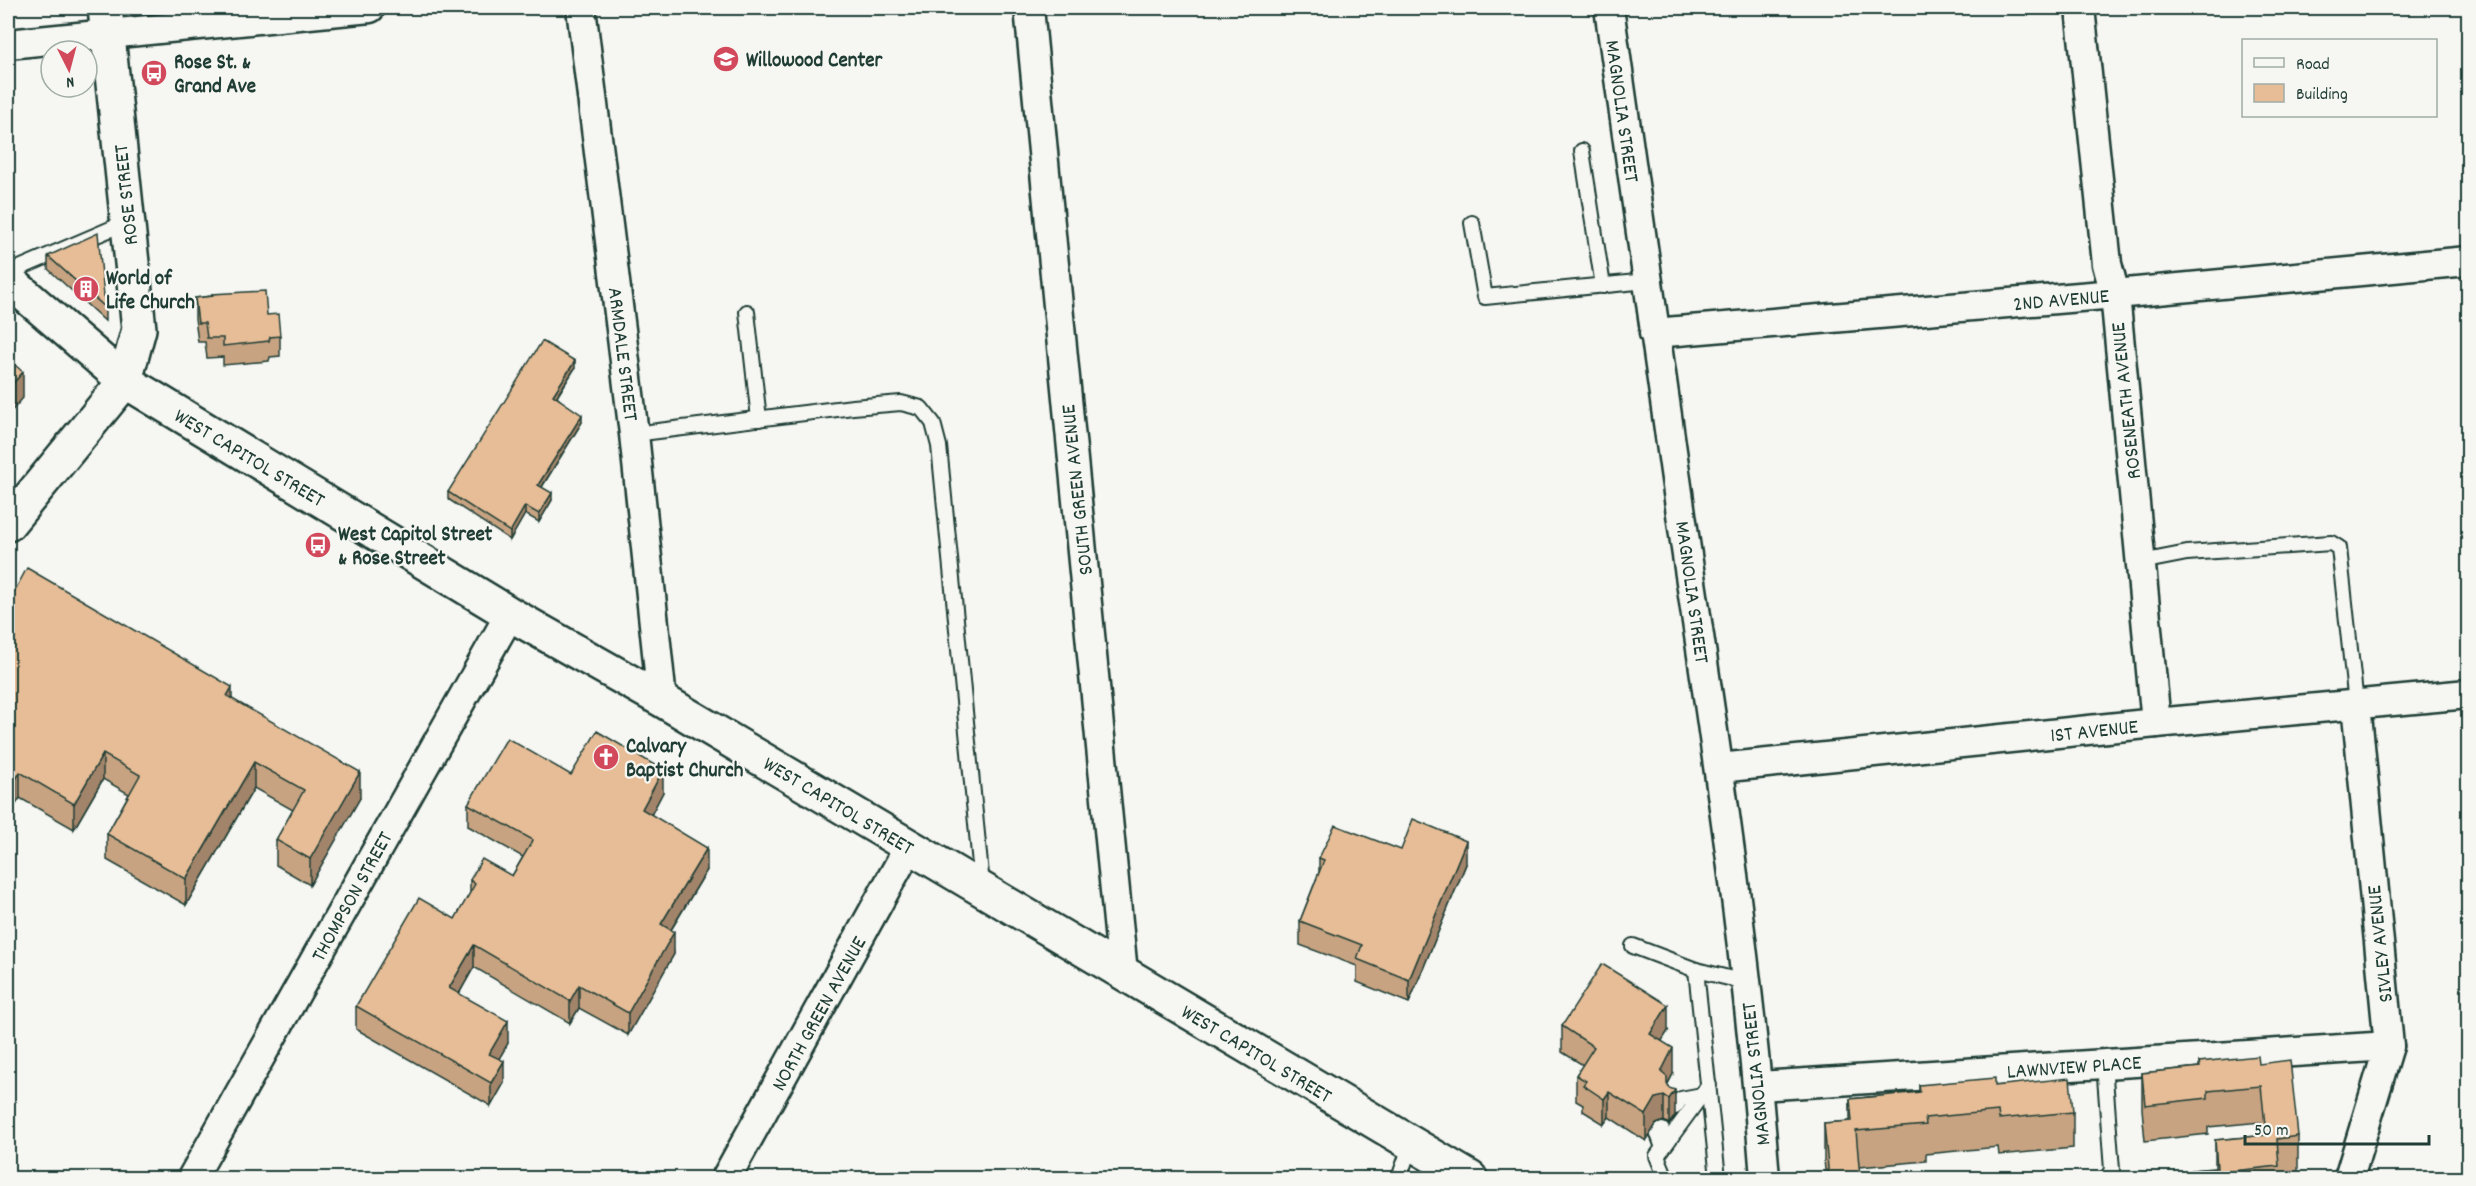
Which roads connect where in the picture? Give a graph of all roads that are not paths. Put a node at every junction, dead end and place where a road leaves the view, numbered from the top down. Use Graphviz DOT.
graph roads {
  1 [pos="370,8"];
  2 [pos="581,8"];
  3 [pos="1029,8"];
  4 [pos="1609,8"];
  5 [pos="2080,8"];
  6 [pos="106,20"];
  7 [pos="8,44"];
  8 [pos="1582,151"];
  9 [pos="129,221"];
  10 [pos="1472,224"];
  11 [pos="2469,261"];
  12 [pos="8,273"];
  13 [pos="8,280"];
  14 [pos="1647,281"];
  15 [pos="1603,286"];
  16 [pos="2115,294"];
  17 [pos="747,312"];
  18 [pos="1654,333"];
  19 [pos="125,381"];
  20 [pos="759,419"];
  21 [pos="634,434"];
  22 [pos="8,524"];
  23 [pos="2141,562"];
  24 [pos="510,614"];
  25 [pos="2469,694"];
  26 [pos="662,700"];
  27 [pos="2356,704"];
  28 [pos="2156,723"];
  29 [pos="1719,768"];
  30 [pos="909,847"];
  31 [pos="982,890"];
  32 [pos="1633,946"];
  33 [pos="1696,970"];
  34 [pos="1123,974"];
  35 [pos="1745,982"];
  36 [pos="2389,1046"];
  37 [pos="2104,1064"];
  38 [pos="1758,1086"];
  39 [pos="1705,1090"];
  40 [pos="1675,1107"];
  41 [pos="1662,1130"];
  42 [pos="1411,1144"];
  43 [pos="1663,1148"];
  44 [pos="192,1179"];
  45 [pos="726,1179"];
  46 [pos="1399,1179"];
  47 [pos="1470,1179"];
  48 [pos="1666,1179"];
  49 [pos="1718,1179"];
  50 [pos="1765,1179"];
  51 [pos="2107,1179"];
  52 [pos="2349,1179"];
  1 -- 6 [label="street"];
  2 -- 21 [label="street, ARMDALE STREET"];
  3 -- 34 [label="street, SOUTH GREEN AVENUE"];
  4 -- 14 [label="street, MAGNOLIA STREET"];
  5 -- 16 [label="street, ROSENEATH AVENUE"];
  6 -- 7 [label="street"];
  6 -- 9 [label="main road, ROSE STREET"];
  8 -- 15 [label="lane"];
  9 -- 12 [label="lane"];
  9 -- 19 [label="main road, ROSE STREET"];
  10 -- 15 [label="lane"];
  11 -- 16 [label="street, 2ND AVENUE"];
  13 -- 19 [label="main road, WEST CAPITOL STREET"];
  14 -- 15 [label="lane"];
  14 -- 18 [label="street, MAGNOLIA STREET"];
  16 -- 18 [label="street, 2ND AVENUE"];
  16 -- 23 [label="street, ROSENEATH AVENUE"];
  17 -- 20 [label="lane"];
  18 -- 29 [label="street, MAGNOLIA STREET"];
  19 -- 22 [label="main road"];
  19 -- 24 [label="main road, WEST CAPITOL STREET"];
  20 -- 21 [label="lane"];
  20 -- 31 [label="lane"];
  21 -- 26 [label="street, ARMDALE STREET"];
  23 -- 27 [label="lane"];
  23 -- 28 [label="street, ROSENEATH AVENUE"];
  24 -- 26 [label="main road, WEST CAPITOL STREET"];
  24 -- 44 [label="street, THOMPSON STREET"];
  25 -- 27 [label="street, 1ST AVENUE"];
  26 -- 30 [label="main road, WEST CAPITOL STREET"];
  27 -- 28 [label="street, 1ST AVENUE"];
  27 -- 36 [label="street, SIVLEY AVENUE"];
  28 -- 29 [label="street, 1ST AVENUE"];
  29 -- 35 [label="street, MAGNOLIA STREET"];
  30 -- 31 [label="main road, WEST CAPITOL STREET"];
  30 -- 45 [label="street, NORTH GREEN AVENUE"];
  31 -- 34 [label="main road, WEST CAPITOL STREET"];
  32 -- 33 [label="lane"];
  33 -- 35 [label="lane"];
  33 -- 39 [label="lane"];
  34 -- 42 [label="main road, WEST CAPITOL STREET"];
  35 -- 38 [label="street, MAGNOLIA STREET"];
  36 -- 37 [label="street, LAWNVIEW PLACE"];
  36 -- 52 [label="street, SIVLEY AVENUE"];
  37 -- 38 [label="street, LAWNVIEW PLACE"];
  37 -- 51 [label="lane"];
  38 -- 50 [label="street, MAGNOLIA STREET"];
  39 -- 40 [label="lane"];
  39 -- 43 [label="lane"];
  39 -- 49 [label="lane"];
  41 -- 43 [label="lane"];
  42 -- 46 [label="lane"];
  42 -- 47 [label="main road, WEST CAPITOL STREET"];
  43 -- 48 [label="lane"];
}
